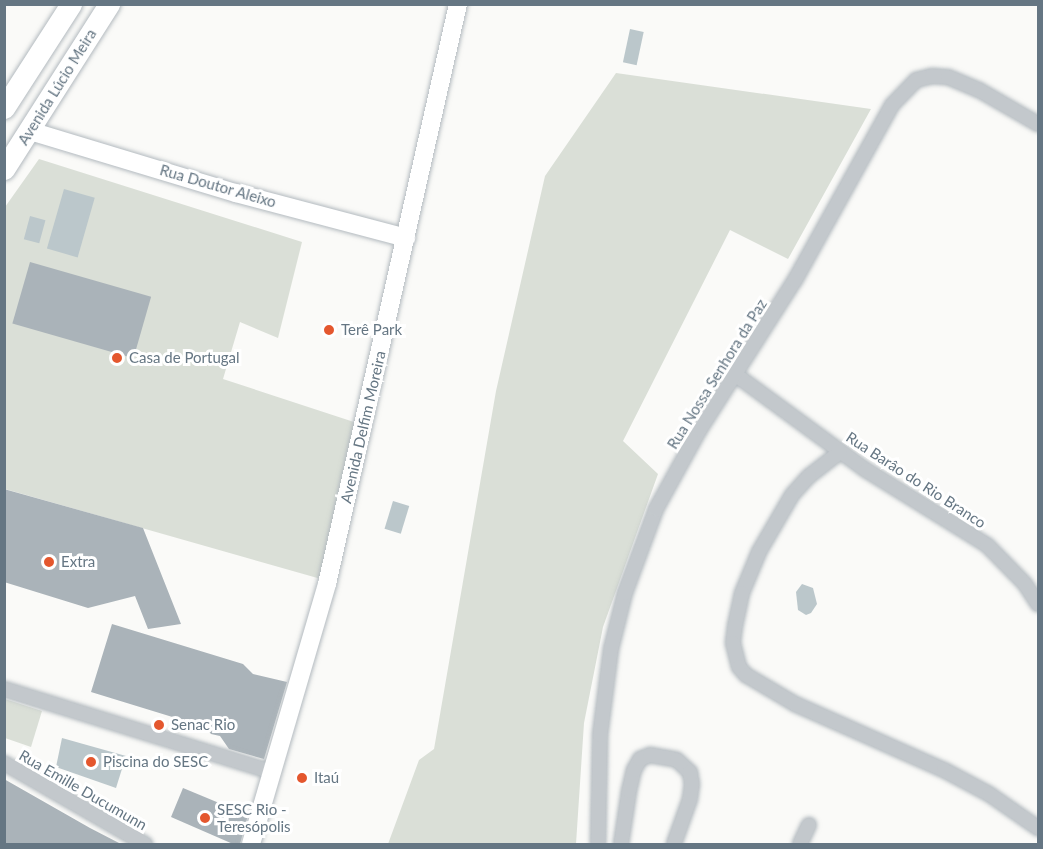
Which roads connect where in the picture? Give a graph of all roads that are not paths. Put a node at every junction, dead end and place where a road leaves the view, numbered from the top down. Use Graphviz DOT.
graph roads {
  1 [pos="71,4"];
  2 [pos="110,4"];
  3 [pos="458,4"];
  4 [pos="4,108"];
  5 [pos="1038,124"];
  6 [pos="30,131"];
  7 [pos="4,169"];
  8 [pos="406,238"];
  9 [pos="736,375"];
  10 [pos="840,452"];
  11 [pos="1038,604"];
  12 [pos="4,690"];
  13 [pos="4,763"];
  14 [pos="272,772"];
  15 [pos="809,825"];
  16 [pos="1038,828"];
  17 [pos="145,844"];
  18 [pos="251,844"];
  19 [pos="598,844"];
  20 [pos="621,844"];
  21 [pos="674,844"];
  22 [pos="800,844"];
  1 -- 4 [label="main road"];
  2 -- 6 [label="main road, Avenida Lúcio Meira"];
  3 -- 8 [label="main road, Avenida Delfim Moreira"];
  5 -- 9 [label="street, Rua Nossa Senhora da Paz"];
  6 -- 7 [label="main road, Avenida Lúcio Meira"];
  6 -- 8 [label="main road, Rua Doutor Aleixo"];
  8 -- 14 [label="main road, Avenida Delfim Moreira"];
  9 -- 10 [label="street, Rua Barâo do Rio Branco"];
  9 -- 19 [label="street, Rua Nossa Senhora da Paz"];
  10 -- 11 [label="street, Rua Barâo do Rio Branco"];
  10 -- 16 [label="street"];
  12 -- 14 [label="street"];
  13 -- 17 [label="street, Rua Emille Ducumunn"];
  14 -- 18 [label="main road, Avenida Delfim Moreira"];
  15 -- 22 [label="street"];
  20 -- 21 [label="street"];
}
